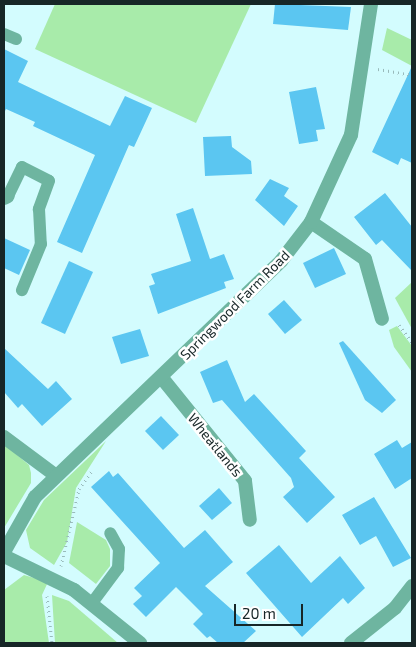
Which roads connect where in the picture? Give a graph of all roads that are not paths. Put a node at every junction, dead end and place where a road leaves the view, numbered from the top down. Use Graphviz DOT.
graph roads {
  1 [pos="371,4"];
  2 [pos="6,197"];
  3 [pos="311,222"];
  4 [pos="22,290"];
  5 [pos="382,320"];
  6 [pos="162,378"];
  7 [pos="4,437"];
  8 [pos="55,475"];
  9 [pos="250,520"];
  10 [pos="110,533"];
  11 [pos="4,552"];
  12 [pos="4,556"];
  13 [pos="412,586"];
  14 [pos="92,603"];
  15 [pos="140,643"];
  16 [pos="351,643"];
  1 -- 3 [label="street, Springwood Farm Road"];
  2 -- 4 [label="lane"];
  3 -- 5 [label="street"];
  3 -- 6 [label="street, Springwood Farm Road"];
  6 -- 8 [label="street, Springwood Farm Road"];
  6 -- 9 [label="street, Wheatlands"];
  7 -- 8 [label="street"];
  8 -- 11 [label="street, Springwood Farm Road"];
  10 -- 14 [label="lane"];
  12 -- 14 [label="street"];
  13 -- 16 [label="street"];
  14 -- 15 [label="street"];
}
